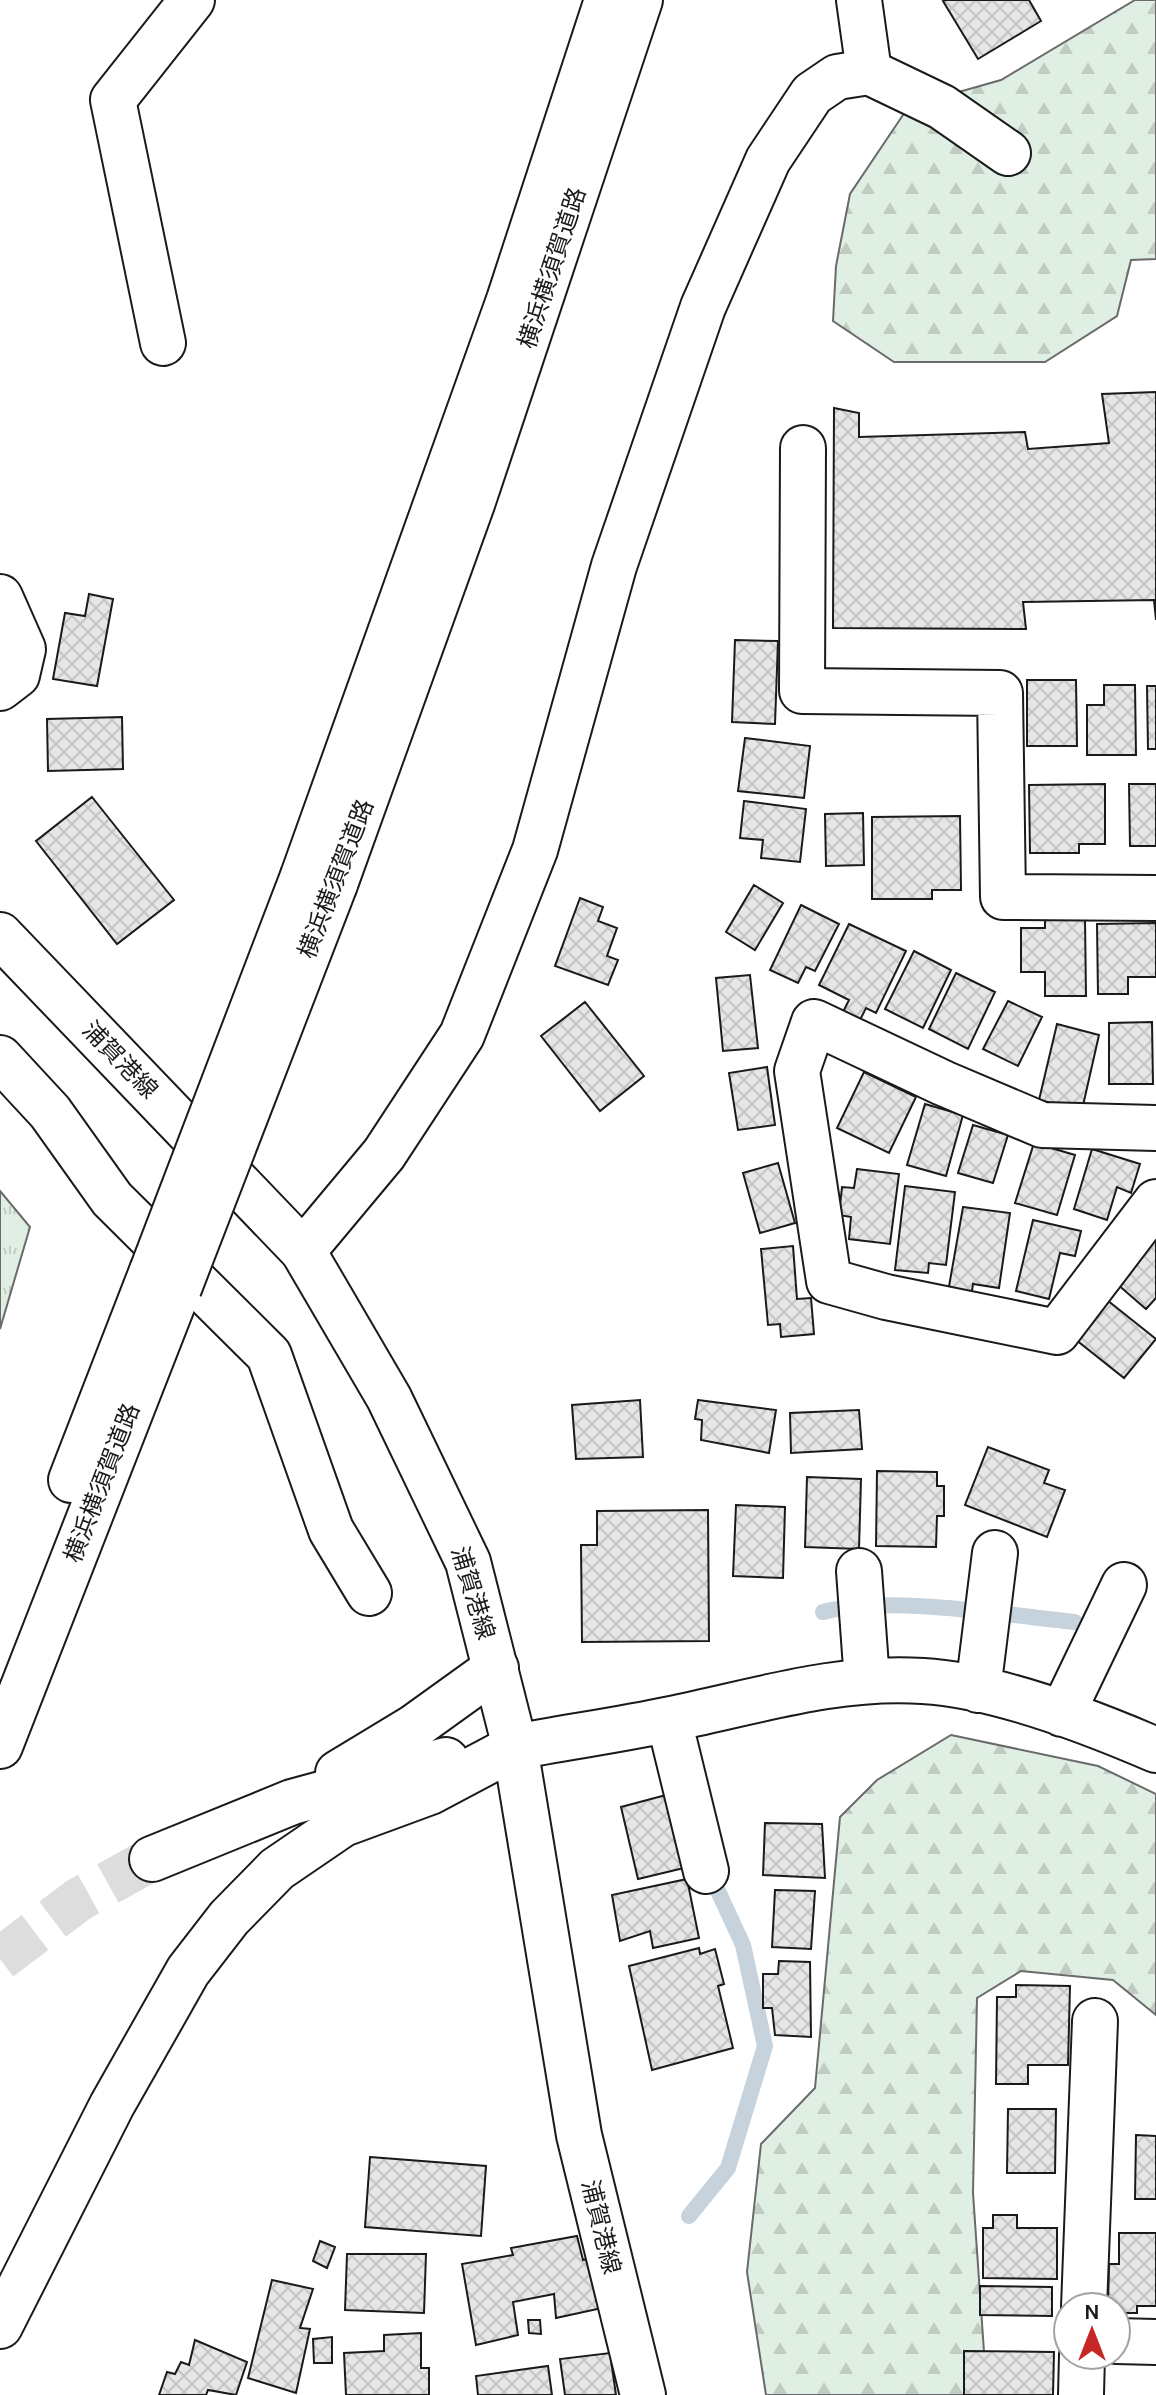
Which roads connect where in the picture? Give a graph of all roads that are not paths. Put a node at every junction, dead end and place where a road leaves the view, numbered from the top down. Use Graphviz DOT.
graph roads {
  1 [pos="192,0"];
  2 [pos="607,0"];
  3 [pos="640,0"];
  4 [pos="859,0"];
  5 [pos="869,72"];
  6 [pos="1008,153"];
  7 [pos="163,343"];
  8 [pos="803,448"];
  9 [pos="0,597"];
  10 [pos="0,688"];
  11 [pos="319,880"];
  12 [pos="1156,898"];
  13 [pos="0,935"];
  14 [pos="0,1058"];
  15 [pos="1156,1128"];
  16 [pos="1156,1202"];
  17 [pos="303,1251"];
  18 [pos="165,1280"];
  19 [pos="995,1553"];
  20 [pos="859,1571"];
  21 [pos="1124,1585"];
  22 [pos="369,1593"];
  23 [pos="0,1662"];
  24 [pos="496,1668"];
  25 [pos="867,1681"];
  26 [pos="978,1690"];
  27 [pos="1062,1714"];
  28 [pos="669,1720"];
  29 [pos="0,1746"];
  30 [pos="515,1747"];
  31 [pos="1156,1750"];
  32 [pos="292,1802"];
  33 [pos="152,1859"];
  34 [pos="706,1871"];
  35 [pos="1095,2021"];
  36 [pos="1085,2291"];
  37 [pos="0,2326"];
  38 [pos="1132,2341"];
  39 [pos="1156,2342"];
  40 [pos="1082,2371"];
  41 [pos="643,2395"];
  42 [pos="1081,2395"];
  1 -- 7 [label="main road"];
  2 -- 11 [label="main road, 横浜横須賀道路"];
  3 -- 11 [label="main road, 横浜横須賀道路"];
  4 -- 5 [label="main road"];
  5 -- 6 [label="main road"];
  5 -- 17 [label="main road"];
  8 -- 12 [label="main road"];
  9 -- 10 [label="main road"];
  11 -- 18 [label="main road, 横浜横須賀道路, bridge"];
  13 -- 17 [label="main road, 浦賀港線"];
  14 -- 22 [label="main road"];
  15 -- 16 [label="main road"];
  17 -- 24 [label="main road, 浦賀港線"];
  18 -- 23 [label="main road, 横浜横須賀道路"];
  18 -- 29 [label="main road, 横浜横須賀道路"];
  19 -- 26 [label="main road"];
  20 -- 25 [label="main road"];
  21 -- 27 [label="main road"];
  24 -- 30 [label="main road, 浦賀港線"];
  24 -- 32 [label="main road"];
  25 -- 26 [label="main road"];
  25 -- 28 [label="main road"];
  26 -- 27 [label="main road"];
  27 -- 31 [label="main road"];
  28 -- 30 [label="main road"];
  28 -- 34 [label="main road"];
  30 -- 32 [label="main road"];
  30 -- 37 [label="main road"];
  30 -- 41 [label="main road, 浦賀港線"];
  32 -- 33 [label="main road"];
  35 -- 36 [label="main road"];
  38 -- 39 [label="main road"];
  40 -- 42 [label="main road"];
}
